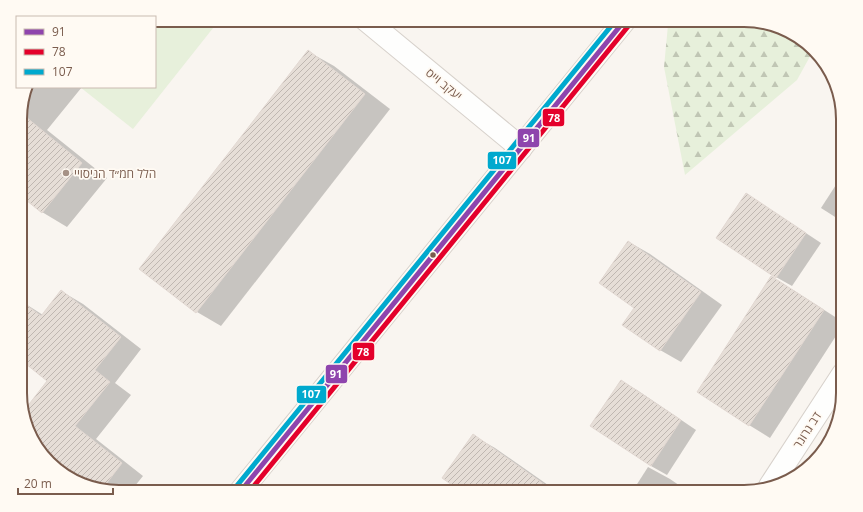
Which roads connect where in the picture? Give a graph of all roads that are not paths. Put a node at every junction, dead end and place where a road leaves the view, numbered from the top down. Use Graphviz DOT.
graph roads {
  1 [pos="374,27"];
  2 [pos="619,27"];
  3 [pos="521,148"];
  4 [pos="836,385"];
  5 [pos="774,480"];
  6 [pos="246,485"];
  1 -- 3 [label="street, יעקב וייס"];
  2 -- 3 [label="street"];
  3 -- 6 [label="street"];
  4 -- 5 [label="street, דב גרונר"];
}
